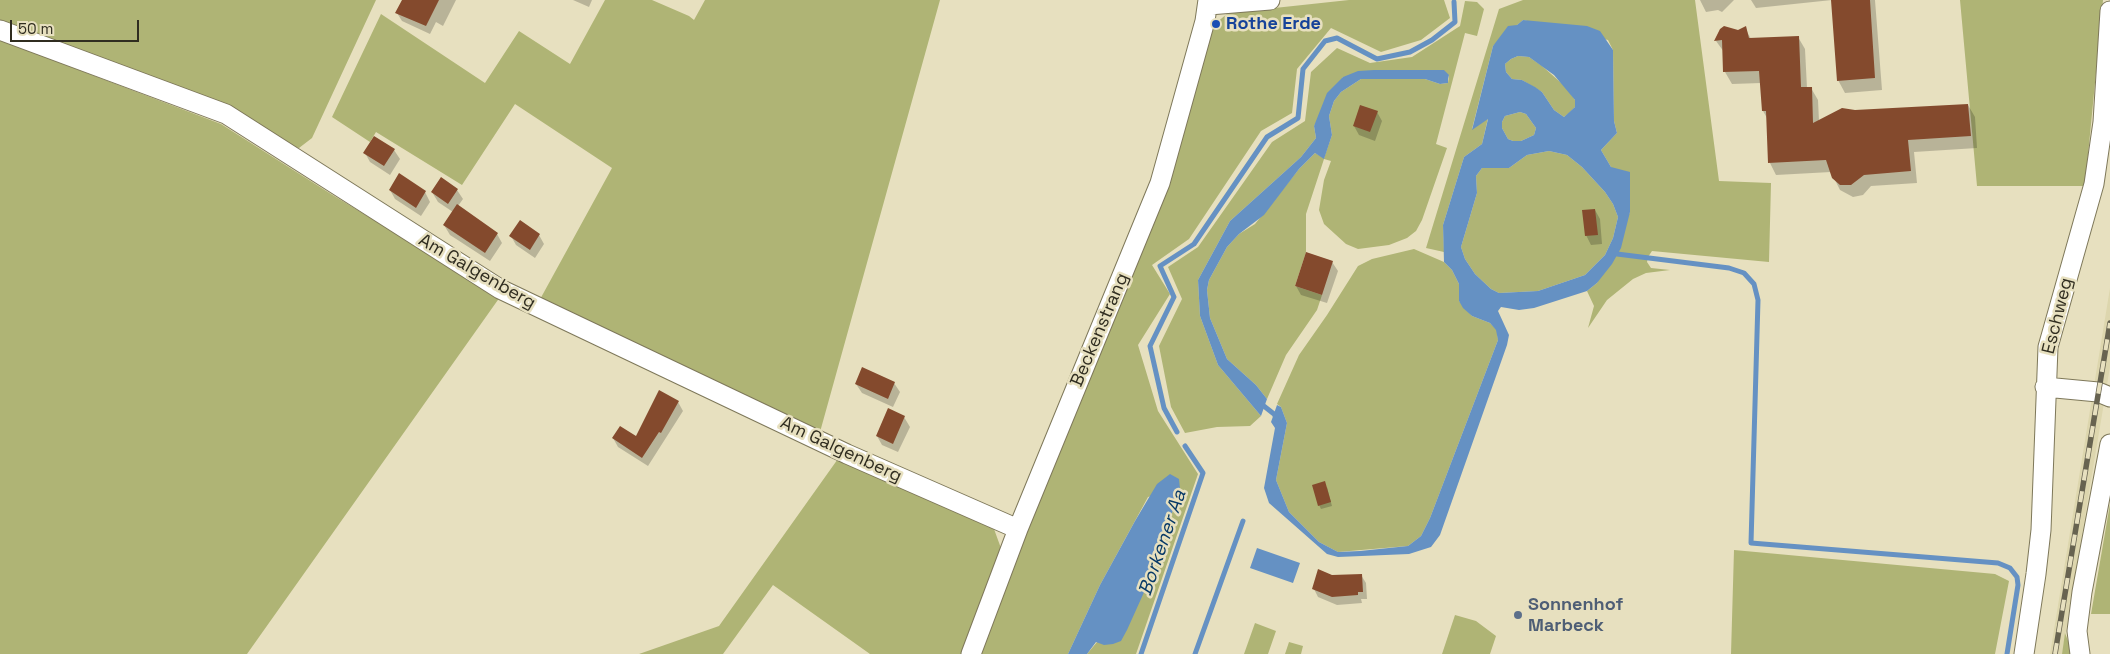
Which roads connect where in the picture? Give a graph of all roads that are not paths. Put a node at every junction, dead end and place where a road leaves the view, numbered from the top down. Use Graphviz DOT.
graph roads {
  1 [pos="1270,0"];
  2 [pos="1208,2"];
  3 [pos="2110,11"];
  4 [pos="0,30"];
  5 [pos="2045,387"];
  6 [pos="2110,396"];
  7 [pos="2110,444"];
  8 [pos="1018,529"];
  9 [pos="971,654"];
  10 [pos="2024,654"];
  11 [pos="2080,654"];
  1 -- 2 [label="street"];
  2 -- 8 [label="street, Beckenstrang"];
  3 -- 5 [label="street, Eschweg"];
  4 -- 8 [label="street, Am Galgenberg"];
  5 -- 6 [label="street"];
  5 -- 10 [label="street, Eschweg"];
  7 -- 11 [label="street"];
  8 -- 9 [label="street, Beckenstrang"];
}
